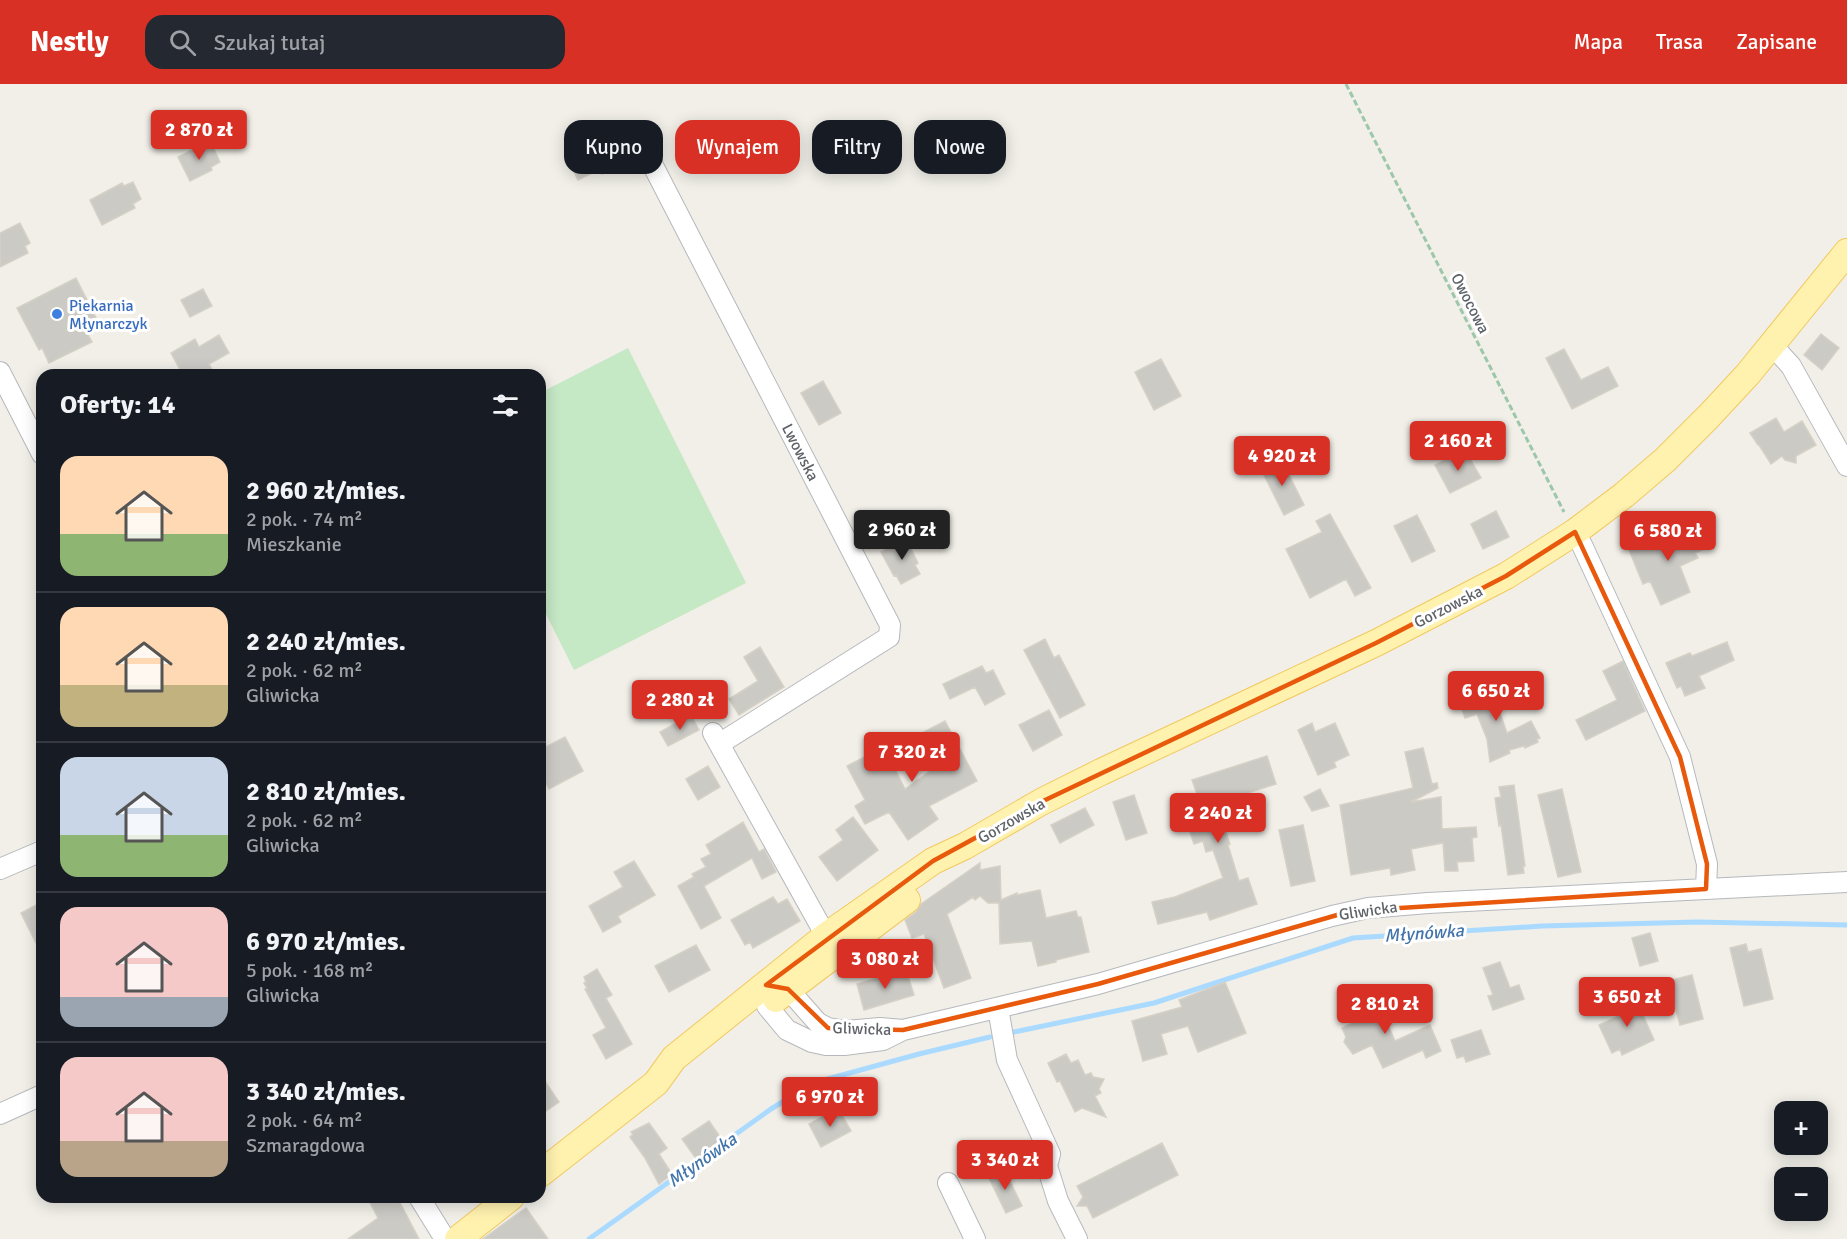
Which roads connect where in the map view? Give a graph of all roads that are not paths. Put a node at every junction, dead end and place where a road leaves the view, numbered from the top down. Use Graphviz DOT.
graph roads {
  1 [pos="656,174"];
  2 [pos="1847,252"];
  3 [pos="1772,345"];
  4 [pos="0,372"];
  5 [pos="36,442"];
  6 [pos="1847,466"];
  7 [pos="1575,532"];
  8 [pos="36,854"];
  9 [pos="0,869"];
  10 [pos="1847,882"];
  11 [pos="1706,889"];
  12 [pos="832,944"];
  13 [pos="774,993"];
  14 [pos="998,1008"];
  15 [pos="903,1030"];
  16 [pos="36,1098"];
  17 [pos="0,1114"];
  18 [pos="546,1169"];
  19 [pos="948,1183"];
  20 [pos="423,1203"];
  21 [pos="503,1203"];
  22 [pos="445,1239"];
  23 [pos="458,1239"];
  24 [pos="975,1239"];
  25 [pos="1077,1239"];
  1 -- 12 [label="street, Lwowska"];
  2 -- 3 [label="main road, Gorzowska"];
  3 -- 6 [label="street"];
  3 -- 7 [label="main road, Gorzowska"];
  4 -- 5 [label="street"];
  7 -- 11 [label="street"];
  7 -- 12 [label="main road, Gorzowska"];
  8 -- 9 [label="street"];
  10 -- 11 [label="street, Gliwicka"];
  11 -- 14 [label="street, Gliwicka"];
  12 -- 13 [label="main road, Gorzowska"];
  13 -- 15 [label="street, Gliwicka"];
  13 -- 15 [label="street, Gliwicka"];
  13 -- 18 [label="main road"];
  14 -- 15 [label="street, Gliwicka"];
  14 -- 25 [label="street"];
  16 -- 17 [label="street"];
  19 -- 24 [label="street"];
  20 -- 22 [label="street"];
  21 -- 23 [label="main road"];
}
